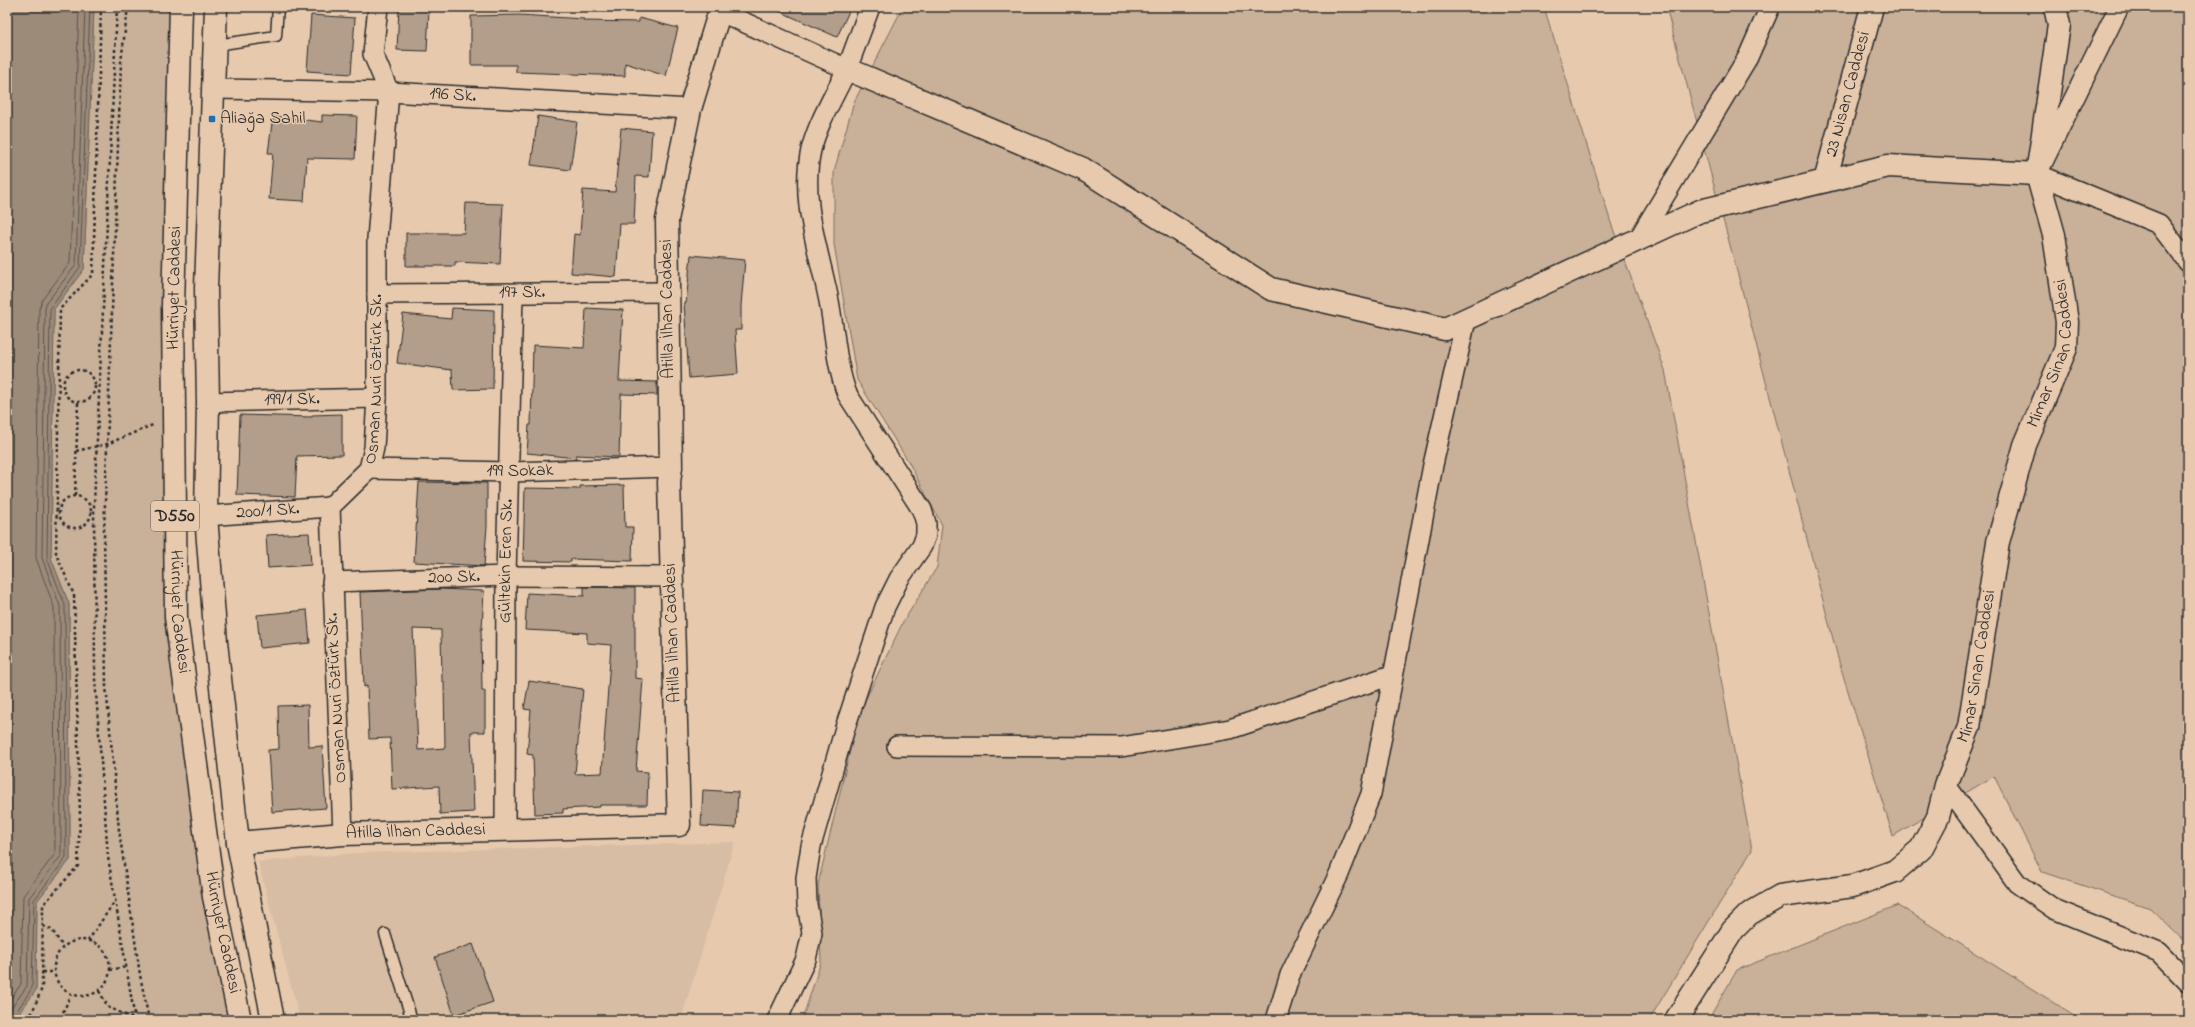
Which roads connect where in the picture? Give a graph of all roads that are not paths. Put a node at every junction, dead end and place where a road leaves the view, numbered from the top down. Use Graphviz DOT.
graph roads {
  1 [pos="181,7"];
  2 [pos="216,7"];
  3 [pos="278,7"];
  4 [pos="378,7"];
  5 [pos="870,7"];
  6 [pos="1770,7"];
  7 [pos="1872,7"];
  8 [pos="2055,7"];
  9 [pos="2120,7"];
  10 [pos="720,9"];
  11 [pos="216,45"];
  12 [pos="847,69"];
  13 [pos="215,89"];
  14 [pos="389,92"];
  15 [pos="690,108"];
  16 [pos="2037,174"];
  17 [pos="1825,181"];
  18 [pos="1638,240"];
  19 [pos="2188,262"];
  20 [pos="667,292"];
  21 [pos="377,294"];
  22 [pos="513,294"];
  23 [pos="1466,320"];
  24 [pos="377,398"];
  25 [pos="208,402"];
  26 [pos="671,467"];
  27 [pos="370,469"];
  28 [pos="510,472"];
  29 [pos="330,507"];
  30 [pos="206,516"];
  31 [pos="506,576"];
  32 [pos="671,576"];
  33 [pos="332,582"];
  34 [pos="1392,675"];
  35 [pos="896,746"];
  36 [pos="1946,784"];
  37 [pos="505,829"];
  38 [pos="343,834"];
  39 [pos="238,843"];
  40 [pos="385,934"];
  41 [pos="2188,982"];
  42 [pos="240,1020"];
  43 [pos="273,1020"];
  44 [pos="412,1020"];
  45 [pos="777,1020"];
  46 [pos="1276,1020"];
  47 [pos="1676,1020"];
  1 -- 42 [label="main road, Hürriyet Caddesi / D550"];
  2 -- 11 [label="main road, Hürriyet Caddesi / D550"];
  3 -- 11 [label="lane"];
  4 -- 14 [label="street, Osman Nuri Öztürk Sk."];
  5 -- 12 [label="street"];
  6 -- 18 [label="street"];
  7 -- 17 [label="main road, 23 Nisan Caddesi"];
  8 -- 16 [label="main road"];
  9 -- 16 [label="street"];
  10 -- 12 [label="street"];
  10 -- 15 [label="main road, Atilla İlhan Caddesi"];
  11 -- 13 [label="main road, Hürriyet Caddesi / D550"];
  12 -- 23 [label="main road"];
  12 -- 45 [label="street"];
  13 -- 14 [label="street, 196 Sk."];
  13 -- 25 [label="main road, Hürriyet Caddesi / D550"];
  14 -- 15 [label="street, 196 Sk."];
  14 -- 21 [label="street, Osman Nuri Öztürk Sk."];
  15 -- 20 [label="main road, Atilla İlhan Caddesi"];
  16 -- 17 [label="main road"];
  16 -- 19 [label="street"];
  16 -- 36 [label="main road, Mimar Sinan Caddesi"];
  17 -- 18 [label="main road"];
  18 -- 23 [label="main road"];
  20 -- 22 [label="street, 197 Sk."];
  20 -- 26 [label="main road, Atilla İlhan Caddesi"];
  21 -- 22 [label="street, 197 Sk."];
  21 -- 24 [label="street, Osman Nuri Öztürk Sk."];
  22 -- 28 [label="street, Gültekin Eren Sk."];
  23 -- 34 [label="street"];
  24 -- 25 [label="street, 199/1 Sk."];
  24 -- 27 [label="street, Osman Nuri Öztürk Sk."];
  25 -- 30 [label="main road, Hürriyet Caddesi / D550"];
  26 -- 28 [label="street, 199 Sokak"];
  26 -- 32 [label="main road, Atilla İlhan Caddesi"];
  27 -- 28 [label="street, 199 Sokak"];
  27 -- 29 [label="street, Osman Nuri Öztürk Sk."];
  28 -- 31 [label="street, Gültekin Eren Sk."];
  29 -- 30 [label="street, 200/1 Sk."];
  29 -- 33 [label="street, Osman Nuri Öztürk Sk."];
  30 -- 39 [label="main road, Hürriyet Caddesi / D550"];
  31 -- 32 [label="street, 200 Sk."];
  31 -- 33 [label="street, 200 Sk."];
  31 -- 37 [label="street, Gültekin Eren Sk."];
  32 -- 37 [label="main road, Atilla İlhan Caddesi"];
  33 -- 38 [label="street, Osman Nuri Öztürk Sk."];
  34 -- 35 [label="street"];
  34 -- 46 [label="street"];
  36 -- 41 [label="street"];
  36 -- 47 [label="main road, Mimar Sinan Caddesi"];
  37 -- 38 [label="main road, Atilla İlhan Caddesi"];
  38 -- 39 [label="main road, Atilla İlhan Caddesi"];
  39 -- 43 [label="main road, Hürriyet Caddesi / D550"];
  40 -- 44 [label="lane"];
}
